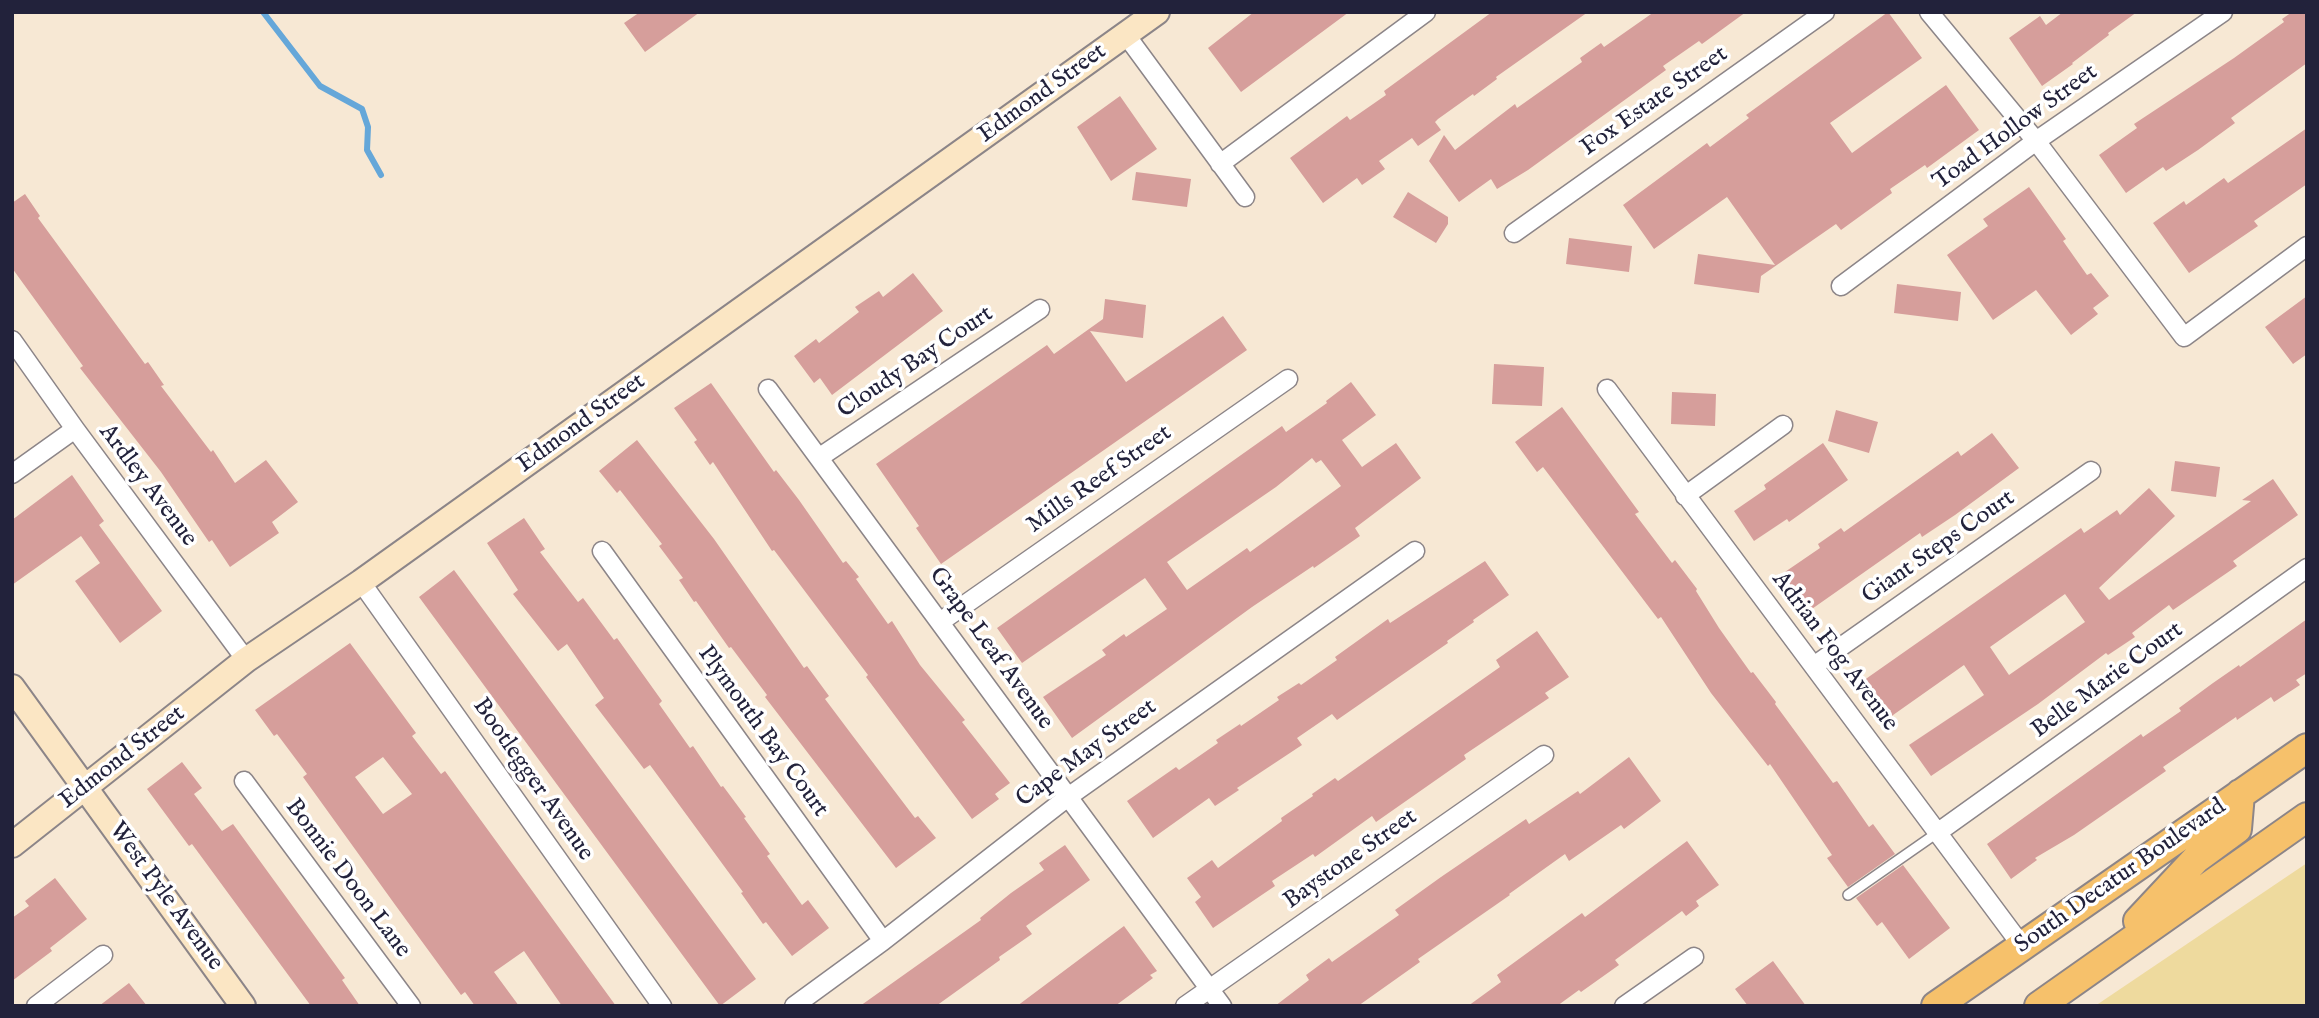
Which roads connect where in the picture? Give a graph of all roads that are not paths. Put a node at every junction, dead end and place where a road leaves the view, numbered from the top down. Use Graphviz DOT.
graph roads {
  1 [pos="1157,12"];
  2 [pos="1426,12"];
  3 [pos="1825,12"];
  4 [pos="1929,12"];
  5 [pos="2223,12"];
  6 [pos="1126,35"];
  7 [pos="2036,141"];
  8 [pos="1220,164"];
  9 [pos="1245,197"];
  10 [pos="1514,233"];
  11 [pos="2307,246"];
  12 [pos="1841,286"];
  13 [pos="1040,309"];
  14 [pos="12,340"];
  15 [pos="1289,379"];
  16 [pos="768,389"];
  17 [pos="1607,389"];
  18 [pos="1783,425"];
  19 [pos="75,429"];
  20 [pos="820,457"];
  21 [pos="2091,471"];
  22 [pos="12,474"];
  23 [pos="1685,496"];
  24 [pos="602,551"];
  25 [pos="1415,551"];
  26 [pos="2307,568"];
  27 [pos="362,582"];
  28 [pos="940,622"];
  29 [pos="246,660"];
  30 [pos="1815,665"];
  31 [pos="12,687"];
  32 [pos="2307,748"];
  33 [pos="1544,755"];
  34 [pos="244,780"];
  35 [pos="87,787"];
  36 [pos="2240,794"];
  37 [pos="1068,797"];
  38 [pos="2307,817"];
  39 [pos="1937,833"];
  40 [pos="12,845"];
  41 [pos="1848,895"];
  42 [pos="883,941"];
  43 [pos="2022,946"];
  44 [pos="103,956"];
  45 [pos="1694,957"];
  46 [pos="2101,962"];
  47 [pos="1209,989"];
  48 [pos="36,1006"];
  49 [pos="243,1006"];
  50 [pos="411,1006"];
  51 [pos="662,1006"];
  52 [pos="794,1006"];
  53 [pos="1185,1006"];
  54 [pos="1222,1006"];
  55 [pos="1624,1006"];
  56 [pos="1936,1006"];
  57 [pos="2039,1006"];
  1 -- 6 [label="street, Edmond Street"];
  2 -- 8 [label="street"];
  3 -- 10 [label="street, Fox Estate Street"];
  4 -- 7 [label="street"];
  5 -- 7 [label="street, Toad Hollow Street"];
  6 -- 8 [label="street"];
  6 -- 27 [label="street, Edmond Street"];
  7 -- 11 [label="street"];
  7 -- 12 [label="street, Toad Hollow Street"];
  8 -- 9 [label="street"];
  13 -- 20 [label="street, Cloudy Bay Court"];
  14 -- 19 [label="street, Ardley Avenue"];
  15 -- 28 [label="street, Mills Reef Street"];
  16 -- 20 [label="street, Grape Leaf Avenue"];
  17 -- 23 [label="street, Adrian Fog Avenue"];
  18 -- 23 [label="street"];
  19 -- 22 [label="street"];
  19 -- 29 [label="street, Ardley Avenue"];
  20 -- 28 [label="street, Grape Leaf Avenue"];
  21 -- 30 [label="street, Giant Steps Court"];
  23 -- 30 [label="street, Adrian Fog Avenue"];
  24 -- 42 [label="street, Plymouth Bay Court"];
  25 -- 37 [label="street, Cape May Street"];
  26 -- 39 [label="street, Belle Marie Court"];
  27 -- 29 [label="street, Edmond Street"];
  27 -- 51 [label="street, Bootlegger Avenue"];
  28 -- 37 [label="street, Grape Leaf Avenue"];
  29 -- 35 [label="street, Edmond Street"];
  30 -- 39 [label="street, Adrian Fog Avenue"];
  31 -- 35 [label="street, West Pyle Avenue"];
  32 -- 36 [label="main road, South Decatur Boulevard"];
  33 -- 47 [label="street, Baystone Street"];
  34 -- 50 [label="street, Bonnie Doon Lane"];
  35 -- 40 [label="street, Edmond Street"];
  35 -- 49 [label="street, West Pyle Avenue"];
  36 -- 43 [label="main road, South Decatur Boulevard"];
  36 -- 46 [label="main road"];
  37 -- 42 [label="street, Cape May Street"];
  37 -- 47 [label="street, Grape Leaf Avenue"];
  38 -- 46 [label="main road"];
  39 -- 41 [label="lane"];
  39 -- 43 [label="street, Adrian Fog Avenue"];
  42 -- 52 [label="street, Cape May Street"];
  43 -- 56 [label="main road, South Decatur Boulevard"];
  44 -- 48 [label="street"];
  45 -- 55 [label="street"];
  46 -- 57 [label="main road"];
  47 -- 53 [label="street, Baystone Street"];
  47 -- 54 [label="street, Grape Leaf Avenue"];
}
